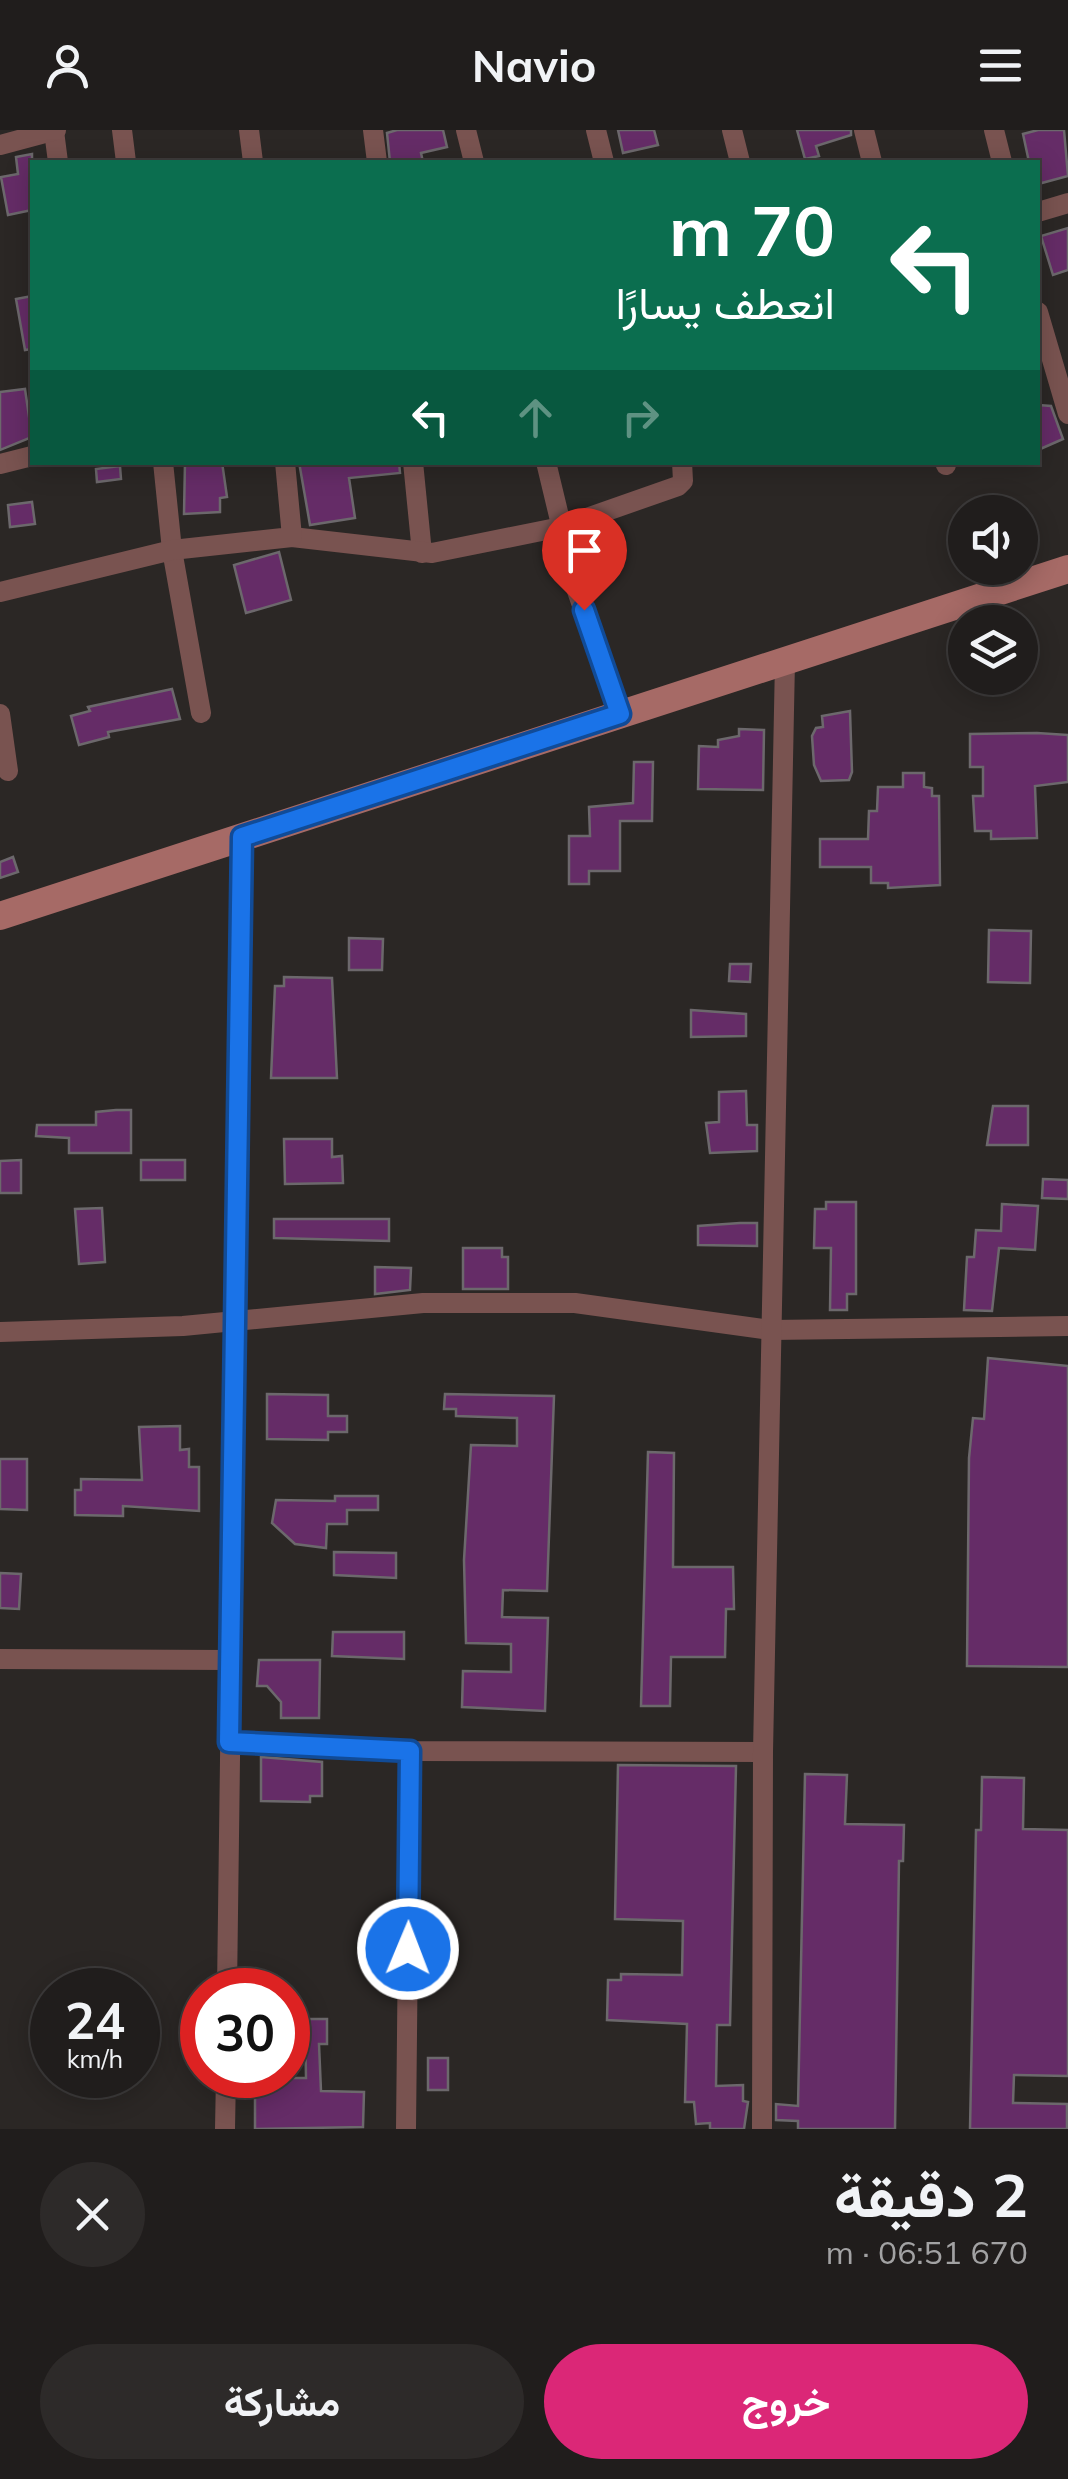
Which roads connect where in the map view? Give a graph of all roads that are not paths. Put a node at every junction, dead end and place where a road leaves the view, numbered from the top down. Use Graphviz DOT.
graph roads {
  1 [pos="55,130"];
  2 [pos="122,130"];
  3 [pos="249,130"];
  4 [pos="373,130"];
  5 [pos="466,130"];
  6 [pos="596,130"];
  7 [pos="732,130"];
  8 [pos="864,130"];
  9 [pos="994,130"];
  10 [pos="0,145"];
  11 [pos="58,160"];
  12 [pos="126,160"];
  13 [pos="253,160"];
  14 [pos="377,160"];
  15 [pos="474,160"];
  16 [pos="604,160"];
  17 [pos="740,160"];
  18 [pos="872,160"];
  19 [pos="1002,160"];
  20 [pos="1068,203"];
  21 [pos="1040,211"];
  22 [pos="1040,316"];
  23 [pos="1058,355"];
  24 [pos="1068,414"];
  25 [pos="30,456"];
  26 [pos="0,464"];
  27 [pos="163,465"];
  28 [pos="285,465"];
  29 [pos="413,465"];
  30 [pos="547,465"];
  31 [pos="682,465"];
  32 [pos="561,527"];
  33 [pos="292,537"];
  34 [pos="172,550"];
  35 [pos="422,553"];
  36 [pos="1068,569"];
  37 [pos="0,592"];
  38 [pos="785,660"];
  39 [pos="200,713"];
  40 [pos="0,714"];
  41 [pos="620,714"];
  42 [pos="8,771"];
  43 [pos="242,837"];
  44 [pos="0,916"];
  45 [pos="235,1320"];
  46 [pos="1068,1326"];
  47 [pos="771,1330"];
  48 [pos="0,1332"];
  49 [pos="0,1659"];
  50 [pos="230,1660"];
  51 [pos="229,1742"];
  52 [pos="410,1751"];
  53 [pos="763,1752"];
  54 [pos="226,1968"];
  55 [pos="226,2098"];
  56 [pos="225,2129"];
  57 [pos="406,2129"];
  58 [pos="762,2129"];
  1 -- 10 [label="street"];
  1 -- 11 [label="street"];
  2 -- 12 [label="street"];
  3 -- 13 [label="street"];
  4 -- 14 [label="street"];
  5 -- 15 [label="street"];
  6 -- 16 [label="street"];
  7 -- 17 [label="street"];
  8 -- 18 [label="street"];
  9 -- 19 [label="street"];
  20 -- 21 [label="street"];
  22 -- 23 [label="street"];
  23 -- 24 [label="street"];
  25 -- 26 [label="street"];
  27 -- 34 [label="street"];
  28 -- 33 [label="street"];
  29 -- 35 [label="street"];
  30 -- 32 [label="street"];
  31 -- 32 [label="street"];
  32 -- 35 [label="street"];
  32 -- 41 [label="street"];
  33 -- 34 [label="street"];
  33 -- 35 [label="street"];
  34 -- 37 [label="street"];
  34 -- 39 [label="street"];
  36 -- 38 [label="street"];
  38 -- 41 [label="street"];
  38 -- 47 [label="street"];
  40 -- 42 [label="street"];
  41 -- 43 [label="street"];
  43 -- 44 [label="street"];
  43 -- 45 [label="street"];
  45 -- 47 [label="street"];
  45 -- 48 [label="street"];
  45 -- 50 [label="street"];
  46 -- 47 [label="street"];
  47 -- 53 [label="street"];
  49 -- 50 [label="street"];
  50 -- 51 [label="street"];
  51 -- 52 [label="street"];
  51 -- 54 [label="street"];
  52 -- 53 [label="street"];
  52 -- 57 [label="street"];
  53 -- 58 [label="street"];
  55 -- 56 [label="street"];
}
